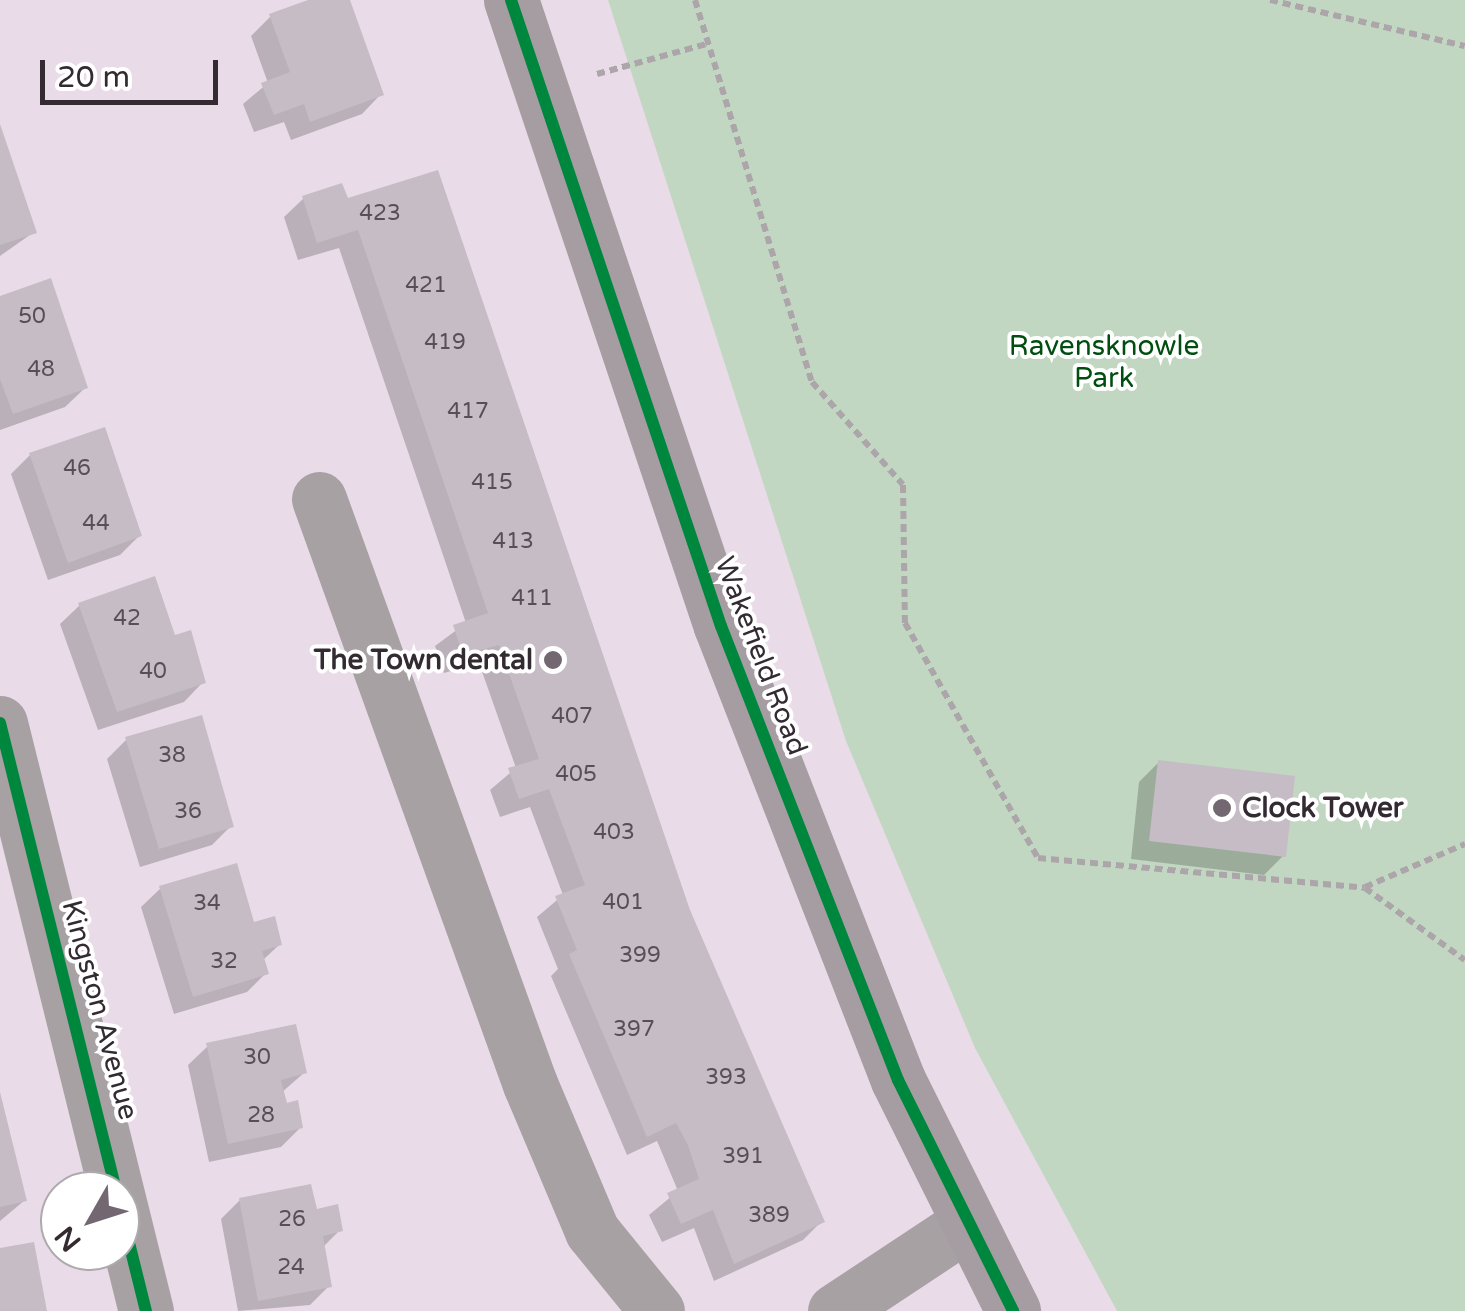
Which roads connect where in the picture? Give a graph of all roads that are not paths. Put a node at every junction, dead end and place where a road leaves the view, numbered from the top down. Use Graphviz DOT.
graph roads {
  1 [pos="511,0"];
  2 [pos="319,499"];
  3 [pos="0,722"];
  4 [pos="965,1225"];
  5 [pos="146,1311"];
  6 [pos="657,1311"];
  7 [pos="835,1311"];
  8 [pos="1013,1311"];
  1 -- 4 [label="highway, Wakefield Road"];
  2 -- 6 [label="street"];
  3 -- 5 [label="street, Kingston Avenue"];
  4 -- 7 [label="street"];
  4 -- 8 [label="highway, Wakefield Road"];
}
